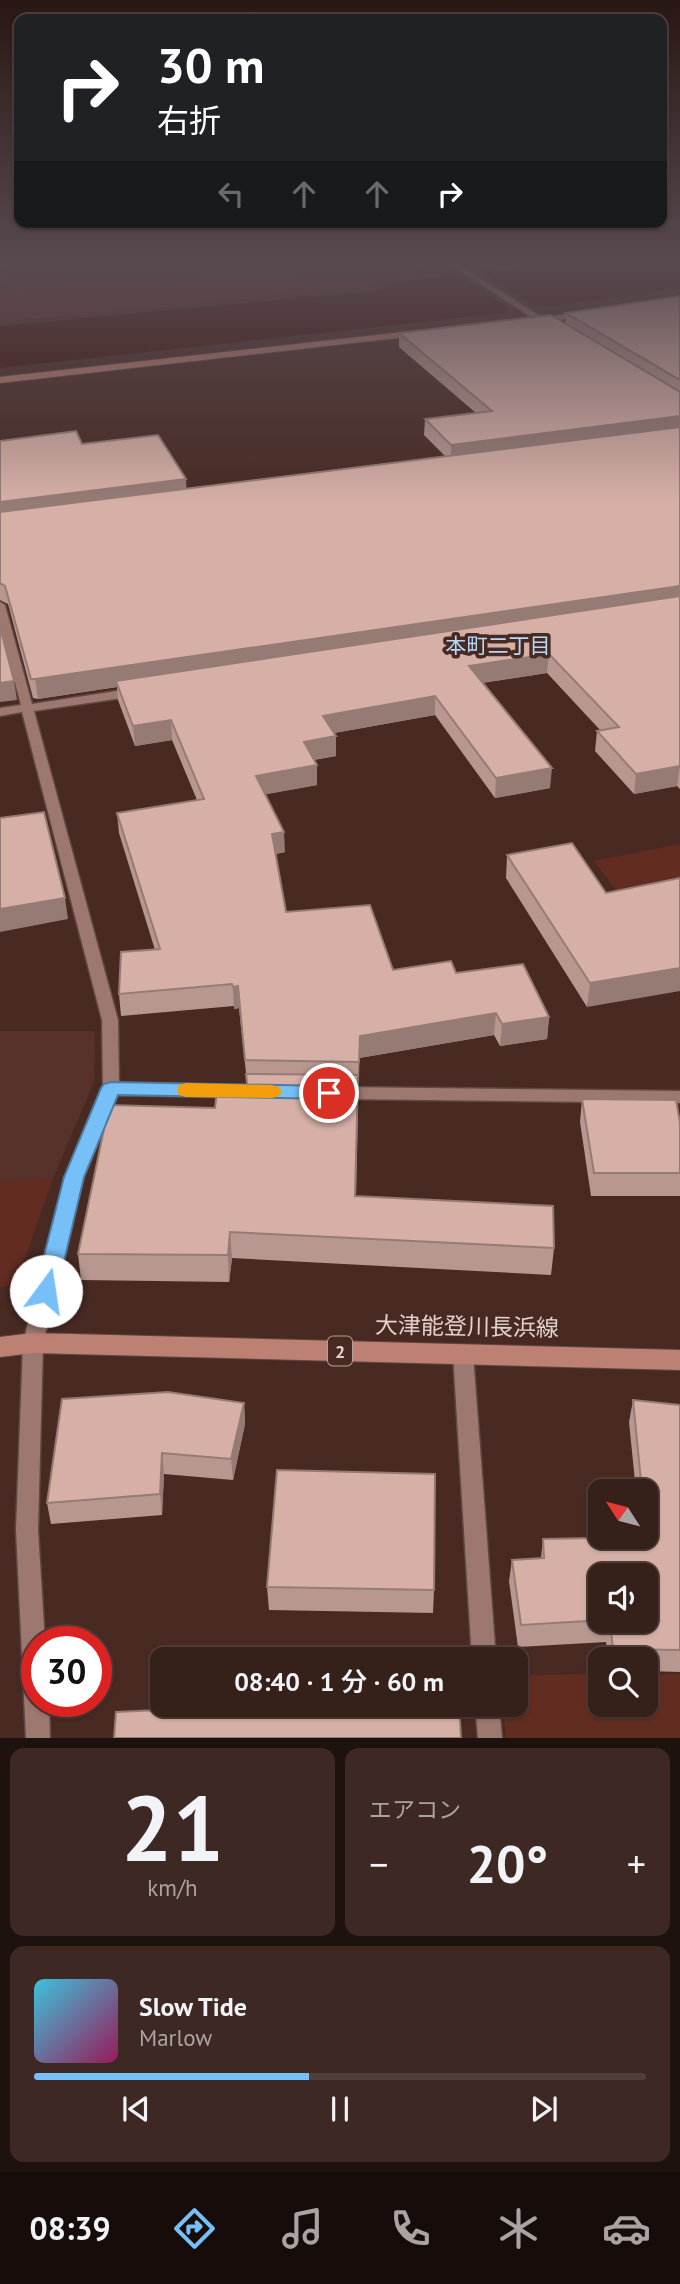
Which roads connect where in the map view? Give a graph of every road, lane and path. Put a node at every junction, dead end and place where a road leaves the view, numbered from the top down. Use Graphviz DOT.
graph roads {
  1 [pos="339,342"];
  2 [pos="0,380"];
  3 [pos="0,605"];
  4 [pos="156,689"];
  5 [pos="27,708"];
  6 [pos="0,712"];
  7 [pos="111,1088"];
  8 [pos="288,1092"];
  9 [pos="329,1093"];
  10 [pos="680,1097"];
  11 [pos="33,1343"];
  12 [pos="0,1347"];
  13 [pos="463,1354"];
  14 [pos="680,1360"];
  15 [pos="33,1626"];
  16 [pos="483,1647"];
  17 [pos="37,1717"];
  18 [pos="488,1717"];
  19 [pos="38,1738"];
  20 [pos="490,1738"];
  1 -- 2 [label="main road"];
  3 -- 5 [label="street"];
  4 -- 5 [label="street"];
  5 -- 6 [label="street"];
  5 -- 7 [label="street"];
  7 -- 8 [label="street"];
  7 -- 11 [label="street"];
  9 -- 10 [label="street"];
  11 -- 12 [label="main road, 大津能登川長浜線 / 2"];
  11 -- 13 [label="main road, 大津能登川長浜線 / 2"];
  11 -- 15 [label="street"];
  13 -- 14 [label="main road, 大津能登川長浜線 / 2"];
  13 -- 16 [label="street"];
  17 -- 19 [label="street"];
  18 -- 20 [label="street"];
}
